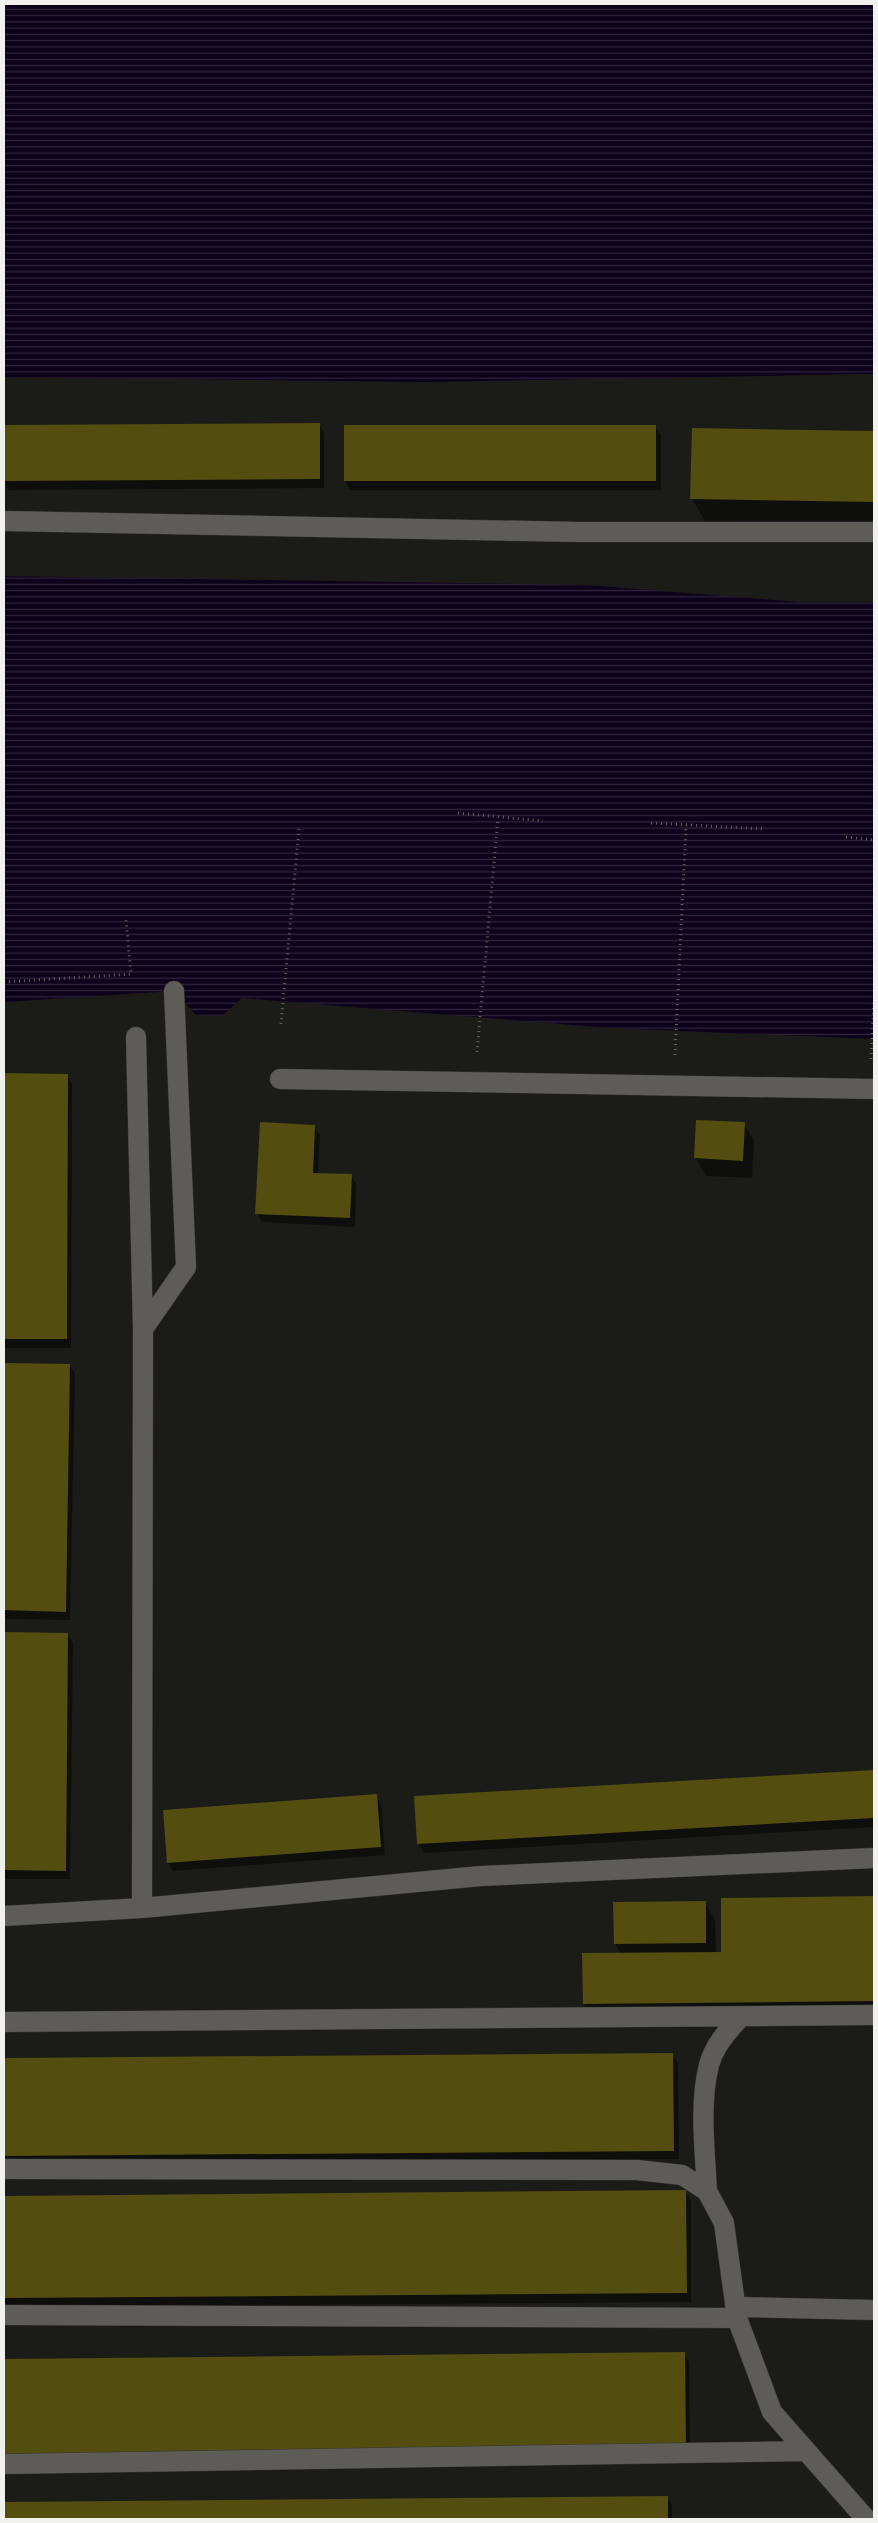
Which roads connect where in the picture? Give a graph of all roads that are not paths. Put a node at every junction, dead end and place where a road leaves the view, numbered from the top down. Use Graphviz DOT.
graph roads {
  1 [pos="4,521"];
  2 [pos="874,532"];
  3 [pos="174,991"];
  4 [pos="136,1037"];
  5 [pos="280,1079"];
  6 [pos="872,1089"];
  7 [pos="143,1329"];
  8 [pos="874,1858"];
  9 [pos="142,1908"];
  10 [pos="4,1916"];
  11 [pos="874,2016"];
  12 [pos="740,2018"];
  13 [pos="4,2022"];
  14 [pos="4,2169"];
  15 [pos="707,2191"];
  16 [pos="874,2310"];
  17 [pos="736,2313"];
  18 [pos="4,2315"];
  19 [pos="806,2451"];
  20 [pos="4,2464"];
  21 [pos="866,2519"];
  1 -- 2 [label="lane"];
  3 -- 7 [label="lane"];
  4 -- 7 [label="lane"];
  5 -- 6 [label="lane"];
  7 -- 9 [label="lane"];
  8 -- 9 [label="lane"];
  9 -- 10 [label="lane"];
  11 -- 12 [label="lane"];
  12 -- 13 [label="lane"];
  12 -- 15 [label="lane"];
  14 -- 15 [label="lane"];
  15 -- 17 [label="lane"];
  16 -- 17 [label="lane"];
  17 -- 18 [label="lane"];
  17 -- 19 [label="lane"];
  19 -- 20 [label="lane"];
  19 -- 21 [label="lane"];
}
